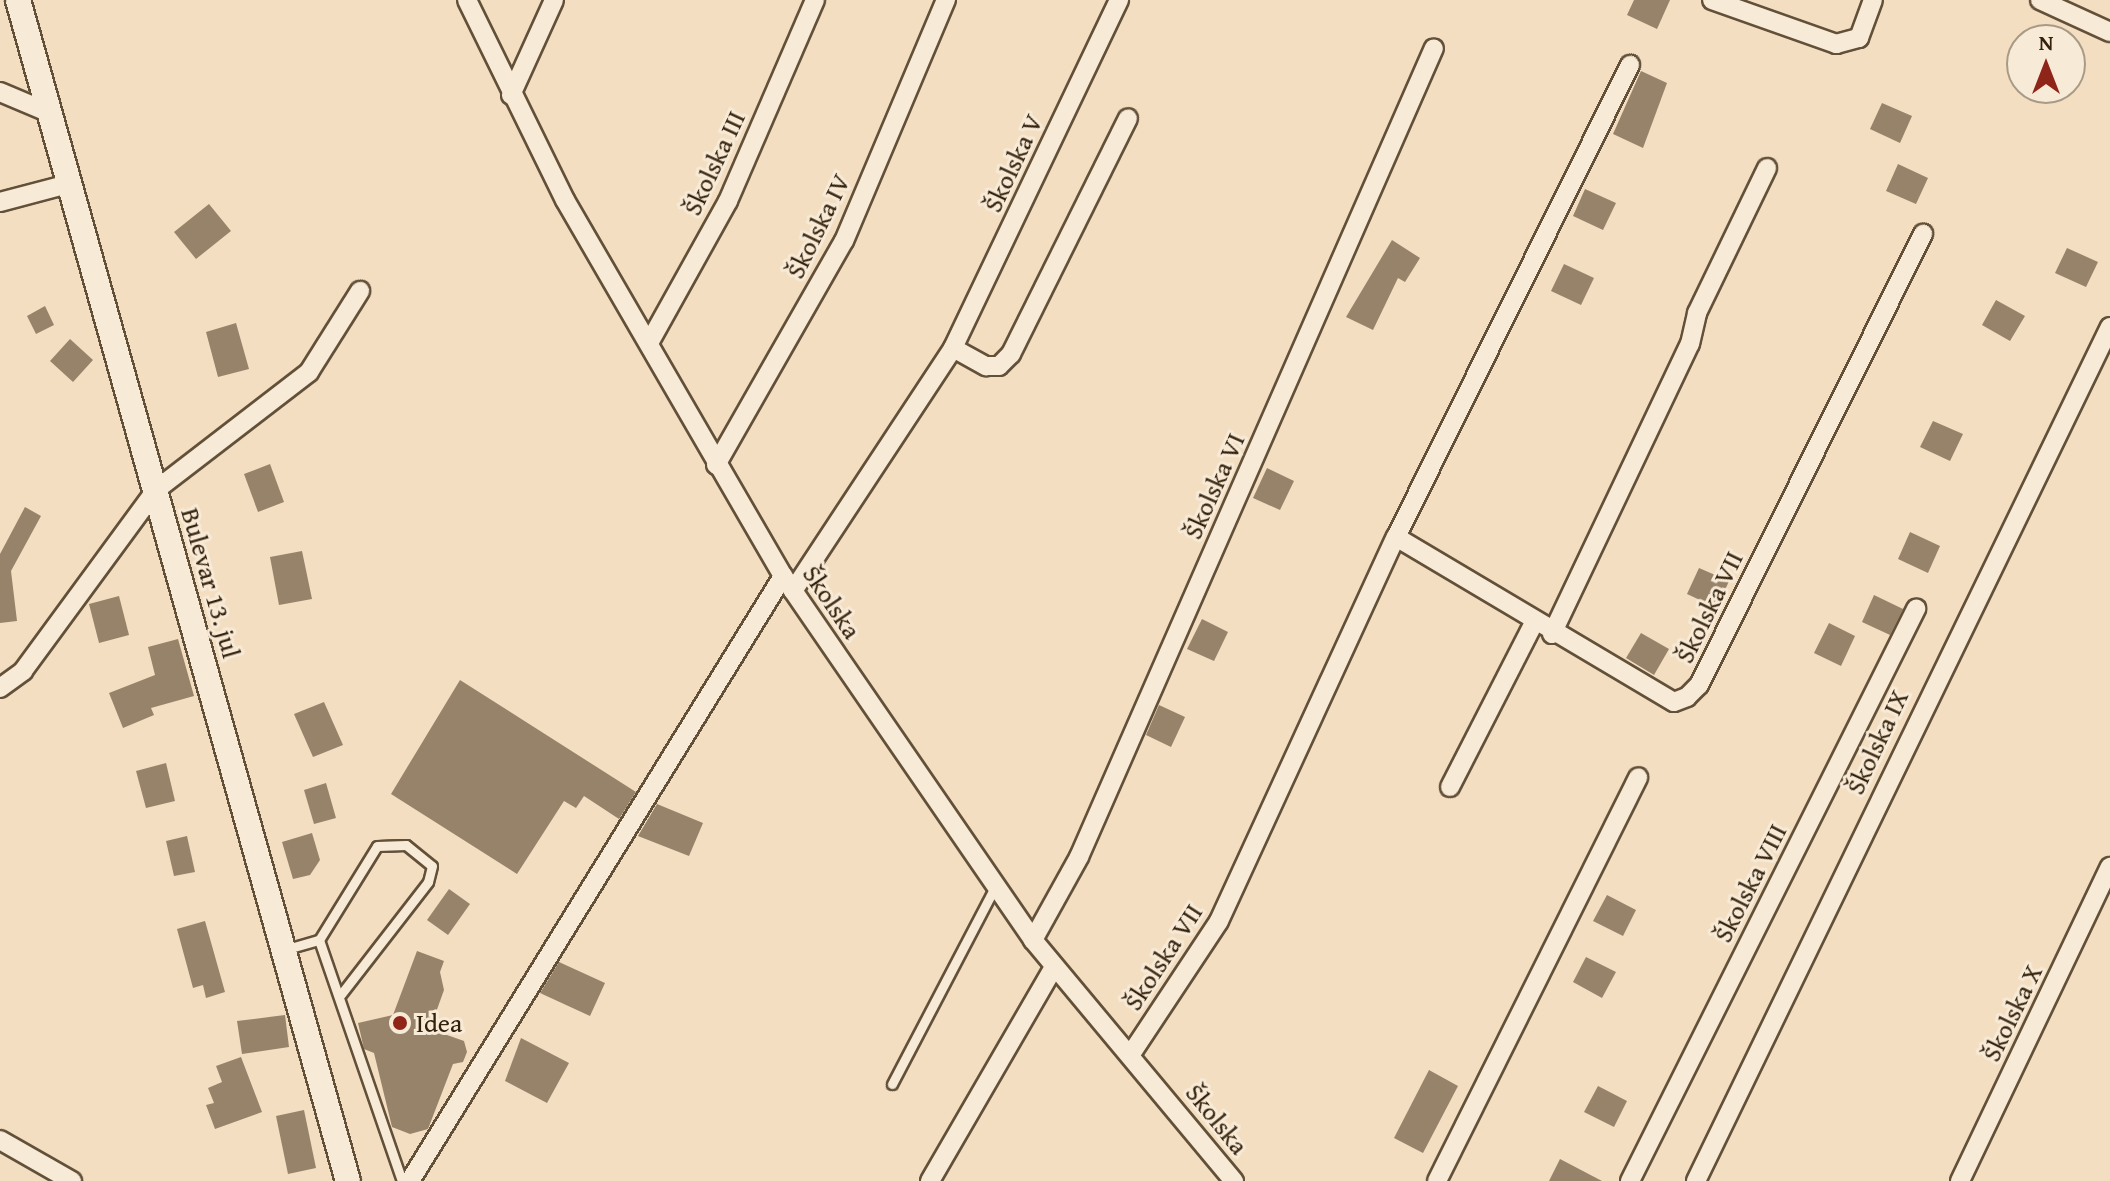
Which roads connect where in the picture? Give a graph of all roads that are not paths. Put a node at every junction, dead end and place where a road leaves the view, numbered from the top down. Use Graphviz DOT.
graph roads {
  1 [pos="18,0"];
  2 [pos="467,0"];
  3 [pos="554,0"];
  4 [pos="815,0"];
  5 [pos="946,0"];
  6 [pos="1119,0"];
  7 [pos="1712,0"];
  8 [pos="1873,0"];
  9 [pos="2040,0"];
  10 [pos="2110,32"];
  11 [pos="1434,48"];
  12 [pos="1630,65"];
  13 [pos="0,92"];
  14 [pos="511,95"];
  15 [pos="52,114"];
  16 [pos="1128,118"];
  17 [pos="1767,168"];
  18 [pos="72,183"];
  19 [pos="0,202"];
  20 [pos="1923,234"];
  21 [pos="360,291"];
  22 [pos="2110,327"];
  23 [pos="649,343"];
  24 [pos="953,348"];
  25 [pos="716,465"];
  26 [pos="156,490"];
  27 [pos="1396,537"];
  28 [pos="788,584"];
  29 [pos="1916,609"];
  30 [pos="1534,623"];
  31 [pos="1552,634"];
  32 [pos="0,688"];
  33 [pos="1638,777"];
  34 [pos="1450,787"];
  35 [pos="2110,867"];
  36 [pos="995,887"];
  37 [pos="319,940"];
  38 [pos="1033,940"];
  39 [pos="284,950"];
  40 [pos="1054,967"];
  41 [pos="341,994"];
  42 [pos="1131,1054"];
  43 [pos="892,1084"];
  44 [pos="2,1146"];
  45 [pos="72,1181"];
  46 [pos="348,1181"];
  47 [pos="402,1181"];
  48 [pos="410,1181"];
  49 [pos="930,1181"];
  50 [pos="1234,1181"];
  51 [pos="1437,1181"];
  52 [pos="1630,1181"];
  53 [pos="1696,1181"];
  54 [pos="1960,1181"];
  1 -- 15 [label="street, Bulevar 13. jul"];
  2 -- 14 [label="street, Školska"];
  3 -- 14 [label="street"];
  4 -- 23 [label="street, Školska III"];
  5 -- 25 [label="street, Školska IV"];
  6 -- 24 [label="street, Školska V"];
  7 -- 8 [label="street"];
  9 -- 10 [label="street"];
  11 -- 38 [label="street, Školska VI"];
  12 -- 27 [label="street, Školska VII"];
  13 -- 15 [label="street"];
  14 -- 23 [label="street, Školska"];
  15 -- 18 [label="street, Bulevar 13. jul"];
  16 -- 24 [label="street"];
  17 -- 31 [label="street"];
  18 -- 19 [label="street"];
  18 -- 26 [label="street, Bulevar 13. jul"];
  20 -- 31 [label="street, Školska VII"];
  21 -- 26 [label="street"];
  22 -- 53 [label="street, Školska IX"];
  23 -- 25 [label="street, Školska"];
  24 -- 28 [label="street, Školska V"];
  25 -- 28 [label="street, Školska"];
  26 -- 32 [label="street"];
  26 -- 39 [label="street, Bulevar 13. jul"];
  27 -- 30 [label="street, Školska VII"];
  27 -- 42 [label="street, Školska VII"];
  28 -- 36 [label="street, Školska"];
  28 -- 48 [label="street, Školska V"];
  29 -- 52 [label="street, Školska VIII"];
  30 -- 31 [label="street, Školska VII"];
  30 -- 34 [label="street"];
  33 -- 51 [label="street"];
  35 -- 54 [label="street, Školska X"];
  36 -- 38 [label="street, Školska"];
  36 -- 43 [label="lane"];
  37 -- 39 [label="lane"];
  37 -- 41 [label="lane"];
  37 -- 41 [label="lane"];
  38 -- 40 [label="street, Školska"];
  39 -- 46 [label="street, Bulevar 13. jul"];
  40 -- 42 [label="street, Školska"];
  40 -- 49 [label="street"];
  41 -- 47 [label="lane"];
  42 -- 50 [label="street, Školska"];
  44 -- 45 [label="street"];
}
